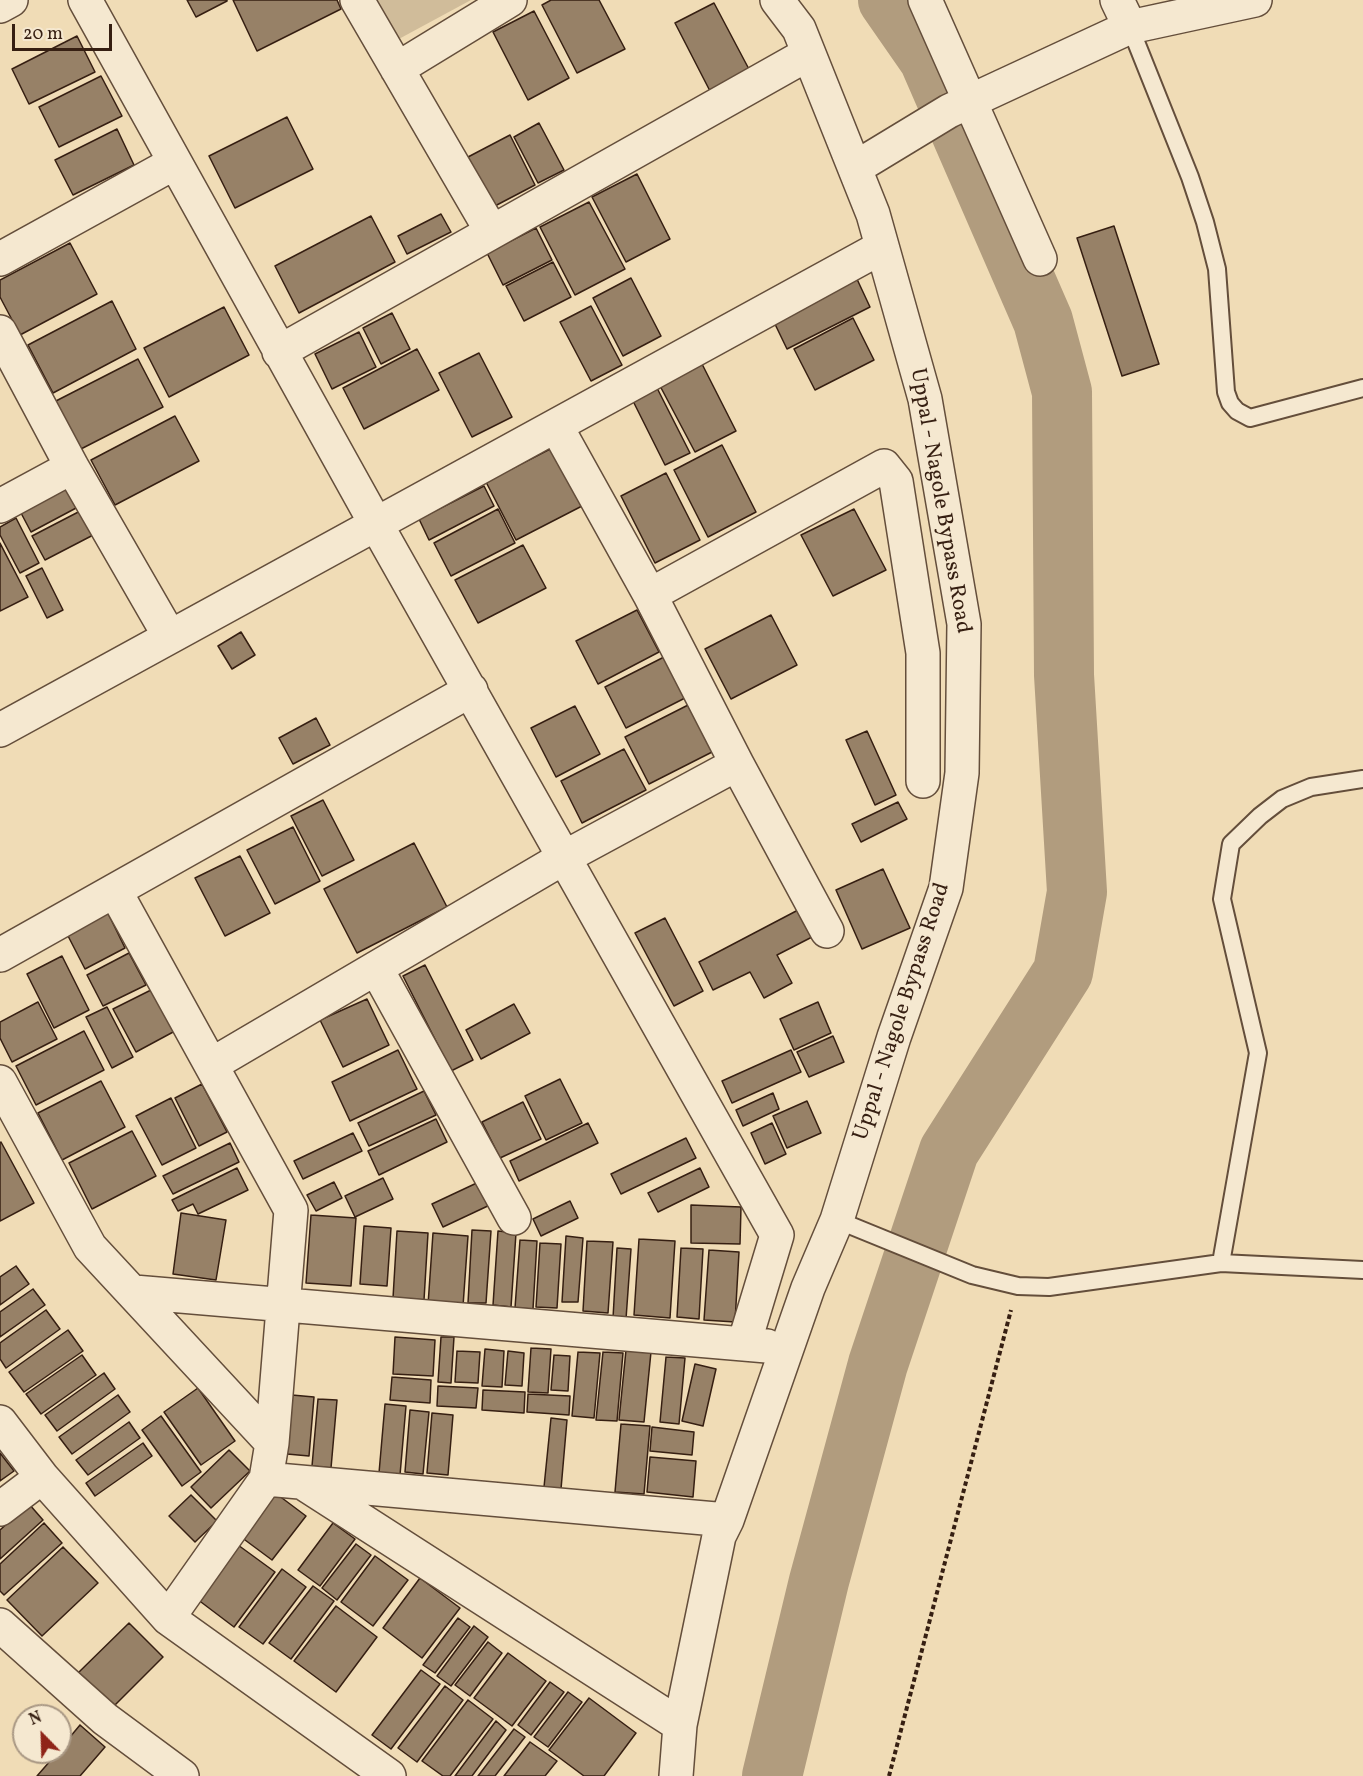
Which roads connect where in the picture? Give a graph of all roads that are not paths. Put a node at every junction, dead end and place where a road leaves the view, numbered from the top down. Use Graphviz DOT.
graph roads {
  1 [pos="11,0"];
  2 [pos="84,0"];
  3 [pos="357,0"];
  4 [pos="510,0"];
  5 [pos="777,0"];
  6 [pos="925,0"];
  7 [pos="1256,0"];
  8 [pos="0,6"];
  9 [pos="1124,13"];
  10 [pos="808,54"];
  11 [pos="397,69"];
  12 [pos="968,102"];
  13 [pos="174,163"];
  14 [pos="855,168"];
  15 [pos="492,232"];
  16 [pos="882,248"];
  17 [pos="0,259"];
  18 [pos="1040,259"];
  19 [pos="0,332"];
  20 [pos="279,352"];
  21 [pos="1363,388"];
  22 [pos="556,426"];
  23 [pos="72,467"];
  24 [pos="0,506"];
  25 [pos="376,524"];
  26 [pos="650,595"];
  27 [pos="170,637"];
  28 [pos="471,690"];
  29 [pos="0,730"];
  30 [pos="736,764"];
  31 [pos="1363,779"];
  32 [pos="923,781"];
  33 [pos="565,857"];
  34 [pos="115,891"];
  35 [pos="827,931"];
  36 [pos="0,955"];
  37 [pos="376,968"];
  38 [pos="211,1065"];
  39 [pos="0,1082"];
  40 [pos="514,1218"];
  41 [pos="837,1220"];
  42 [pos="1221,1263"];
  43 [pos="1363,1270"];
  44 [pos="134,1292"];
  45 [pos="283,1305"];
  46 [pos="744,1344"];
  47 [pos="787,1348"];
  48 [pos="0,1422"];
  49 [pos="272,1443"];
  50 [pos="42,1477"];
  51 [pos="266,1479"];
  52 [pos="300,1481"];
  53 [pos="0,1509"];
  54 [pos="727,1520"];
  55 [pos="168,1618"];
  56 [pos="0,1624"];
  57 [pos="680,1725"];
  58 [pos="349,1765"];
  59 [pos="182,1776"];
  60 [pos="389,1776"];
  61 [pos="675,1776"];
  1 -- 8 [label="street"];
  2 -- 13 [label="street"];
  3 -- 11 [label="street"];
  4 -- 11 [label="street"];
  5 -- 10 [label="street, Uppal - Nagole Bypass Road"];
  6 -- 12 [label="street"];
  7 -- 9 [label="street"];
  9 -- 12 [label="street"];
  9 -- 21 [label="lane"];
  10 -- 14 [label="street, Uppal - Nagole Bypass Road"];
  10 -- 15 [label="street"];
  11 -- 15 [label="street"];
  12 -- 14 [label="street"];
  12 -- 18 [label="street"];
  13 -- 17 [label="street"];
  13 -- 20 [label="street"];
  14 -- 16 [label="street, Uppal - Nagole Bypass Road"];
  15 -- 20 [label="street"];
  16 -- 22 [label="street"];
  16 -- 41 [label="street, Uppal - Nagole Bypass Road"];
  19 -- 23 [label="street"];
  20 -- 25 [label="street"];
  22 -- 25 [label="street"];
  22 -- 26 [label="street"];
  23 -- 24 [label="street"];
  23 -- 27 [label="street"];
  25 -- 27 [label="street"];
  25 -- 28 [label="street"];
  26 -- 30 [label="street"];
  26 -- 32 [label="street"];
  27 -- 29 [label="street"];
  28 -- 33 [label="street"];
  28 -- 34 [label="street"];
  30 -- 33 [label="street"];
  30 -- 35 [label="street"];
  31 -- 42 [label="lane"];
  33 -- 37 [label="street"];
  33 -- 46 [label="street"];
  34 -- 36 [label="street"];
  34 -- 38 [label="street"];
  37 -- 38 [label="street"];
  37 -- 40 [label="street"];
  38 -- 45 [label="street"];
  39 -- 44 [label="street"];
  41 -- 42 [label="lane"];
  41 -- 47 [label="street, Uppal - Nagole Bypass Road"];
  42 -- 43 [label="lane"];
  44 -- 45 [label="street"];
  44 -- 49 [label="street"];
  45 -- 46 [label="street"];
  45 -- 49 [label="street"];
  46 -- 47 [label="street"];
  47 -- 54 [label="street, Uppal - Nagole Bypass Road"];
  48 -- 50 [label="street"];
  49 -- 51 [label="street"];
  50 -- 53 [label="street"];
  50 -- 55 [label="street"];
  51 -- 52 [label="street"];
  51 -- 55 [label="street"];
  52 -- 54 [label="street"];
  52 -- 57 [label="street"];
  54 -- 57 [label="street, Uppal - Nagole Bypass Road"];
  55 -- 58 [label="street"];
  56 -- 59 [label="street"];
  57 -- 61 [label="street, Uppal - Nagole Bypass Road"];
  58 -- 60 [label="street"];
}
